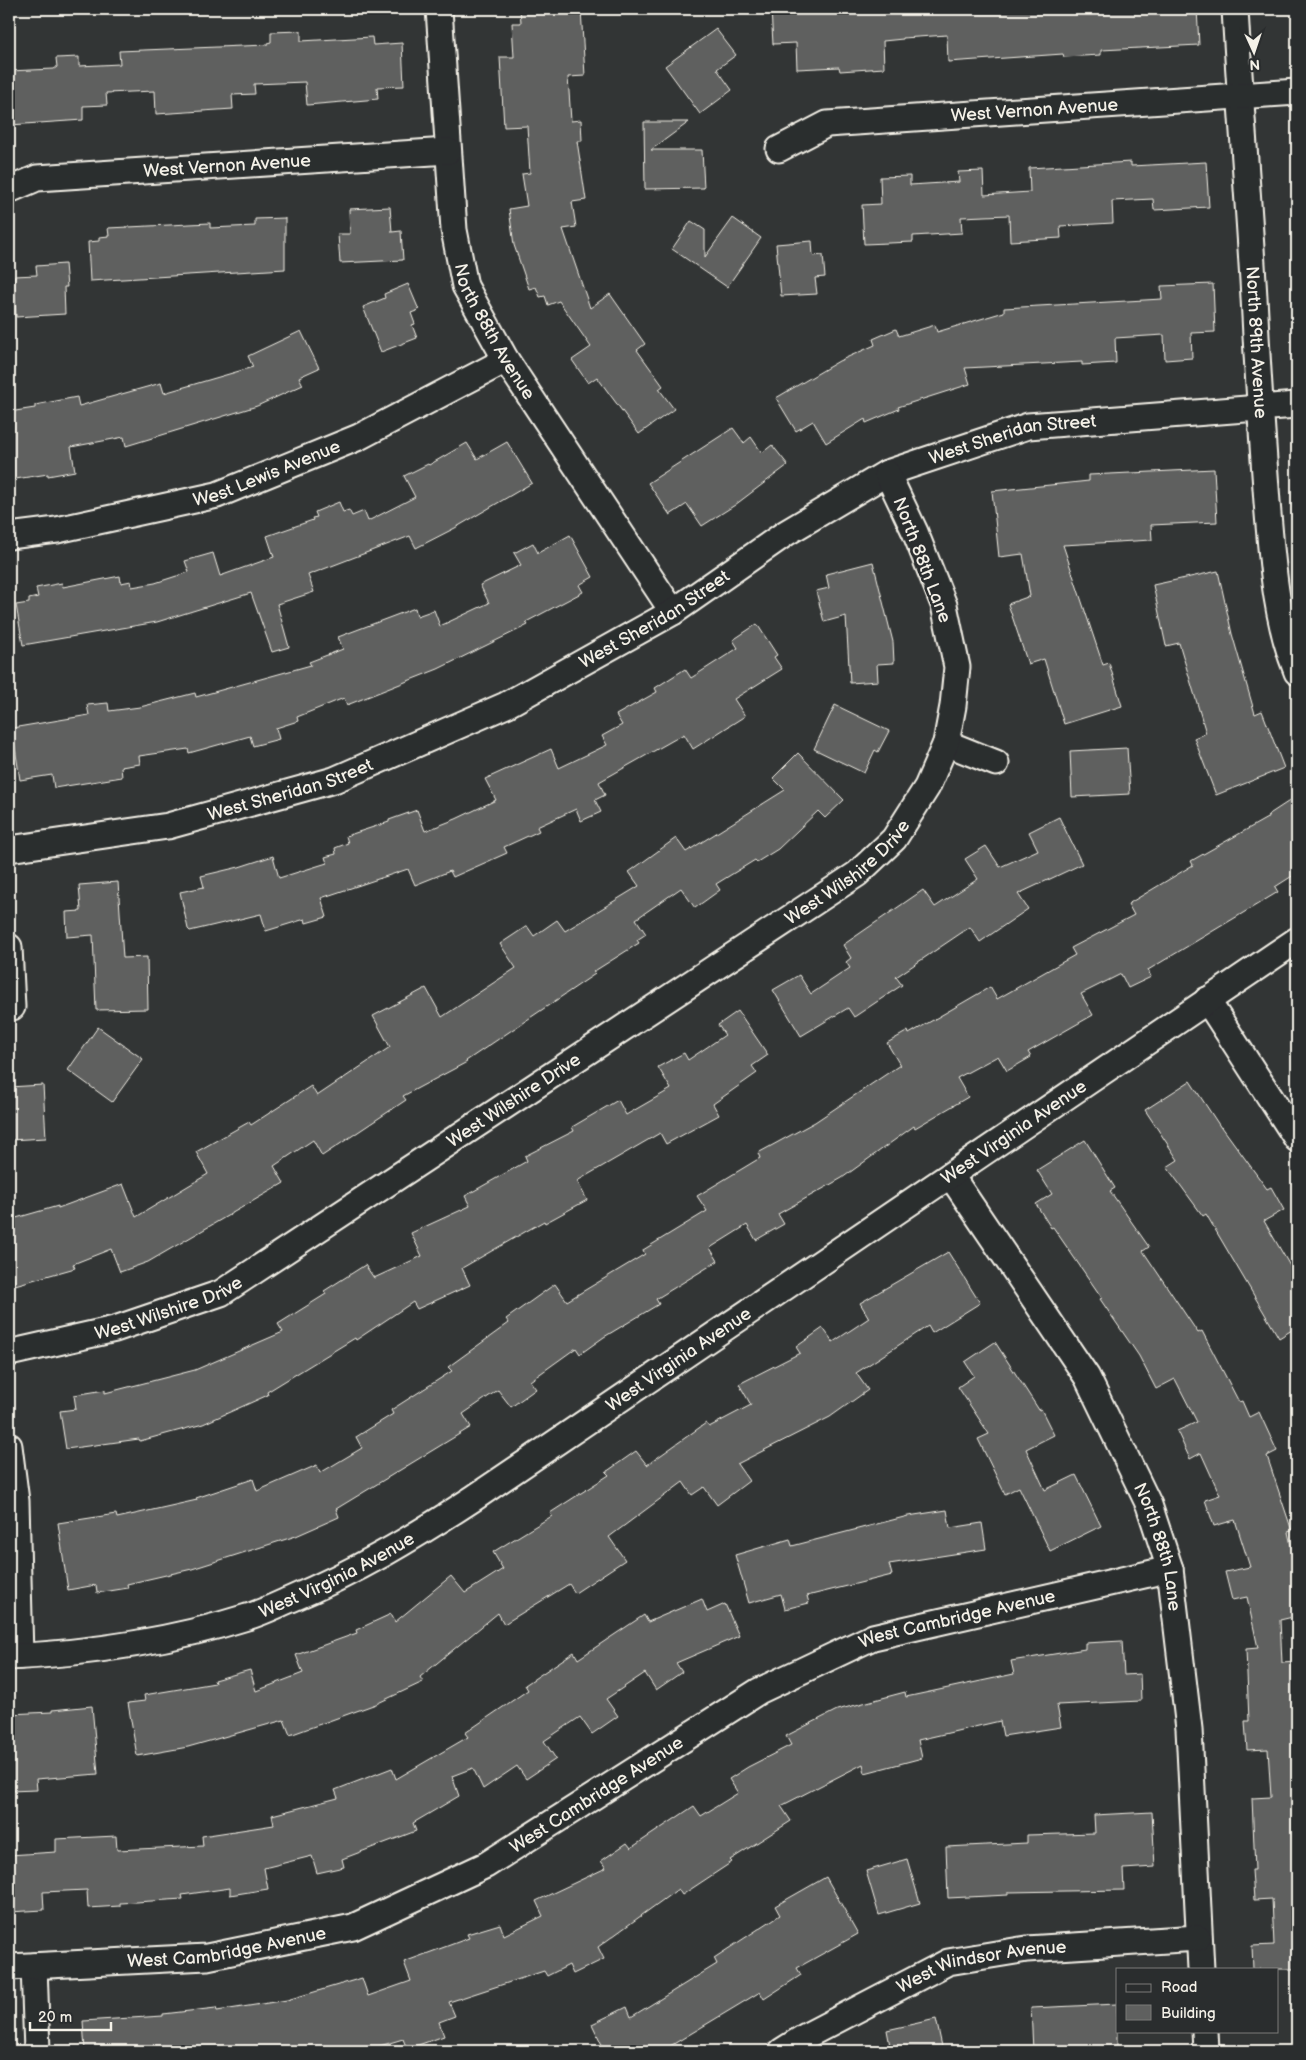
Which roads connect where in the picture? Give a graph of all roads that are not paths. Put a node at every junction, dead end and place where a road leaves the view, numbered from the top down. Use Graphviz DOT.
graph roads {
  1 [pos="438,9"];
  2 [pos="1235,9"];
  3 [pos="1297,92"];
  4 [pos="1240,96"];
  5 [pos="779,149"];
  6 [pos="448,151"];
  7 [pos="9,190"];
  8 [pos="506,360"];
  9 [pos="1297,405"];
  10 [pos="1260,408"];
  11 [pos="887,473"];
  12 [pos="9,536"];
  13 [pos="672,612"];
  14 [pos="1297,672"];
  15 [pos="946,744"];
  16 [pos="996,763"];
  17 [pos="9,850"];
  18 [pos="1297,940"];
  19 [pos="9,947"];
  20 [pos="1208,1000"];
  21 [pos="12,1007"];
  22 [pos="1297,1139"];
  23 [pos="951,1176"];
  24 [pos="9,1353"];
  25 [pos="9,1446"];
  26 [pos="1170,1569"];
  27 [pos="15,1656"];
  28 [pos="1198,1938"];
  29 [pos="34,1966"];
  30 [pos="9,1967"];
  31 [pos="1201,1968"];
  32 [pos="1205,2032"];
  33 [pos="810,2044"];
  34 [pos="37,2051"];
  35 [pos="782,2051"];
  36 [pos="1206,2051"];
  1 -- 6 [label="street, North 88th Avenue"];
  2 -- 4 [label="street, North 89th Avenue"];
  3 -- 4 [label="street, West Vernon Avenue"];
  4 -- 5 [label="street, West Vernon Avenue"];
  4 -- 10 [label="street, North 89th Avenue"];
  6 -- 7 [label="street, West Vernon Avenue"];
  6 -- 8 [label="street, North 88th Avenue"];
  8 -- 12 [label="street, West Lewis Avenue"];
  8 -- 13 [label="street, North 88th Avenue"];
  9 -- 10 [label="street, West Sheridan Street"];
  10 -- 11 [label="street, West Sheridan Street"];
  10 -- 14 [label="street, North 89th Avenue"];
  11 -- 13 [label="street, West Sheridan Street"];
  11 -- 15 [label="street, North 88th Lane"];
  13 -- 17 [label="street, West Sheridan Street"];
  15 -- 16 [label="street"];
  15 -- 24 [label="street, West Wilshire Drive"];
  18 -- 20 [label="street, West Virginia Avenue"];
  19 -- 21 [label="street"];
  20 -- 22 [label="street"];
  20 -- 23 [label="street, West Virginia Avenue"];
  23 -- 26 [label="street, North 88th Lane"];
  23 -- 27 [label="street, West Virginia Avenue"];
  25 -- 27 [label="street"];
  26 -- 28 [label="street, North 88th Lane"];
  26 -- 29 [label="street, West Cambridge Avenue"];
  28 -- 31 [label="street, North 88th Lane"];
  28 -- 33 [label="street, West Windsor Avenue"];
  29 -- 30 [label="street, West Cambridge Avenue"];
  29 -- 34 [label="street"];
  32 -- 36 [label="street"];
  33 -- 35 [label="street, West Windsor Avenue"];
}
